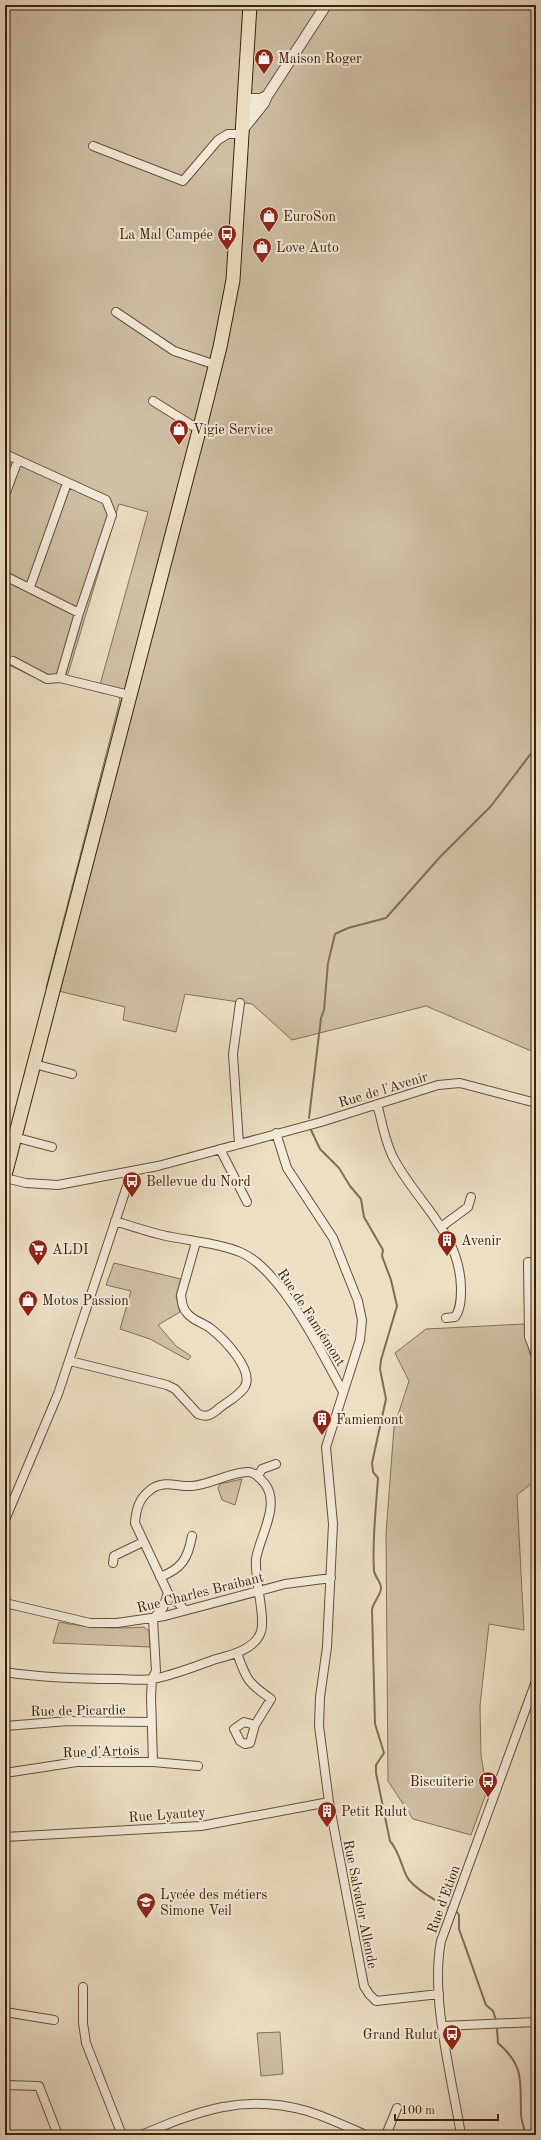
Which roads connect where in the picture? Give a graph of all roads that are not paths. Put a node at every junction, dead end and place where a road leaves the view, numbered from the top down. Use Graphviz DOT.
graph roads {
  1 [pos="250,5"];
  2 [pos="326,5"];
  3 [pos="267,96"];
  4 [pos="244,104"];
  5 [pos="260,108"];
  6 [pos="243,131"];
  7 [pos="93,146"];
  8 [pos="116,312"];
  9 [pos="216,365"];
  10 [pos="153,401"];
  11 [pos="200,427"];
  12 [pos="5,454"];
  13 [pos="18,460"];
  14 [pos="67,483"];
  15 [pos="5,495"];
  16 [pos="5,576"];
  17 [pos="30,587"];
  18 [pos="79,613"];
  19 [pos="13,661"];
  20 [pos="60,678"];
  21 [pos="129,695"];
  22 [pos="240,1003"];
  23 [pos="34,1064"];
  24 [pos="72,1074"];
  25 [pos="536,1103"];
  26 [pos="376,1104"];
  27 [pos="276,1133"];
  28 [pos="14,1137"];
  29 [pos="238,1144"];
  30 [pos="52,1147"];
  31 [pos="220,1149"];
  32 [pos="132,1171"];
  33 [pos="5,1175"];
  34 [pos="5,1178"];
  35 [pos="471,1197"];
  36 [pos="247,1202"];
  37 [pos="115,1221"];
  38 [pos="441,1227"];
  39 [pos="196,1242"];
  40 [pos="528,1262"];
  41 [pos="446,1318"];
  42 [pos="536,1355"];
  43 [pos="70,1361"];
  44 [pos="343,1392"];
  45 [pos="276,1464"];
  46 [pos="258,1476"];
  47 [pos="5,1520"];
  48 [pos="192,1536"];
  49 [pos="144,1542"];
  50 [pos="113,1562"];
  51 [pos="160,1577"];
  52 [pos="332,1578"];
  53 [pos="258,1591"];
  54 [pos="168,1593"];
  55 [pos="5,1603"];
  56 [pos="185,1610"];
  57 [pos="152,1619"];
  58 [pos="237,1653"];
  59 [pos="5,1672"];
  60 [pos="152,1679"];
  61 [pos="536,1681"];
  62 [pos="151,1722"];
  63 [pos="255,1725"];
  64 [pos="5,1726"];
  65 [pos="153,1762"];
  66 [pos="198,1766"];
  67 [pos="5,1773"];
  68 [pos="329,1802"];
  69 [pos="5,1837"];
  70 [pos="83,1988"];
  71 [pos="439,1994"];
  72 [pos="5,2012"];
  73 [pos="54,2020"];
  74 [pos="536,2022"];
  75 [pos="443,2026"];
  76 [pos="5,2085"];
  77 [pos="397,2108"];
  78 [pos="349,2132"];
  79 [pos="58,2135"];
  80 [pos="122,2135"];
  81 [pos="141,2135"];
  82 [pos="366,2135"];
  83 [pos="386,2135"];
  84 [pos="460,2135"];
  1 -- 4 [label="main road"];
  2 -- 3 [label="street"];
  3 -- 4 [label="street"];
  3 -- 5 [label="street"];
  4 -- 5 [label="street"];
  4 -- 6 [label="main road"];
  5 -- 6 [label="street"];
  6 -- 7 [label="street"];
  6 -- 9 [label="main road"];
  8 -- 9 [label="street"];
  9 -- 11 [label="main road"];
  10 -- 11 [label="street"];
  11 -- 21 [label="main road"];
  12 -- 13 [label="street"];
  13 -- 14 [label="street"];
  13 -- 15 [label="street"];
  14 -- 17 [label="street"];
  14 -- 18 [label="street"];
  16 -- 17 [label="street"];
  17 -- 18 [label="street"];
  18 -- 20 [label="street"];
  19 -- 20 [label="street"];
  20 -- 21 [label="street"];
  21 -- 23 [label="main road"];
  22 -- 29 [label="street"];
  23 -- 24 [label="street"];
  23 -- 28 [label="main road"];
  25 -- 26 [label="street, Rue de l'Avenir"];
  26 -- 27 [label="street, Rue de l'Avenir"];
  26 -- 38 [label="street"];
  27 -- 29 [label="street, Rue de l'Avenir"];
  27 -- 44 [label="street, Rue Salvador Allende"];
  28 -- 30 [label="street"];
  28 -- 33 [label="main road"];
  29 -- 31 [label="street, Rue de l'Avenir"];
  31 -- 32 [label="street, Rue de l'Avenir"];
  31 -- 36 [label="street"];
  32 -- 34 [label="street, Rue de l'Avenir"];
  32 -- 37 [label="street"];
  35 -- 38 [label="street"];
  37 -- 39 [label="street, Rue de Famiémont"];
  37 -- 43 [label="street"];
  38 -- 41 [label="street"];
  39 -- 43 [label="street"];
  39 -- 44 [label="street, Rue de Famiémont"];
  40 -- 42 [label="street"];
  43 -- 47 [label="street"];
  44 -- 52 [label="street, Rue Salvador Allende"];
  45 -- 46 [label="street"];
  46 -- 49 [label="street"];
  46 -- 53 [label="street"];
  48 -- 51 [label="street"];
  49 -- 50 [label="street"];
  49 -- 51 [label="street"];
  51 -- 54 [label="street"];
  52 -- 53 [label="street, Rue Charles Braibant"];
  52 -- 68 [label="street, Rue Salvador Allende"];
  53 -- 56 [label="street, Rue Charles Braibant"];
  53 -- 58 [label="street"];
  54 -- 56 [label="street"];
  54 -- 57 [label="street"];
  55 -- 57 [label="street, Rue Charles Braibant"];
  56 -- 57 [label="street, Rue Charles Braibant"];
  57 -- 60 [label="street"];
  58 -- 60 [label="street"];
  58 -- 63 [label="street"];
  59 -- 60 [label="street"];
  60 -- 62 [label="street"];
  61 -- 71 [label="street, Rue d'Etion"];
  62 -- 64 [label="street, Rue de Picardie"];
  62 -- 65 [label="street"];
  65 -- 66 [label="street, Rue d'Artois"];
  65 -- 67 [label="street, Rue d'Artois"];
  68 -- 69 [label="street, Rue Lyautey"];
  68 -- 71 [label="street, Rue Salvador Allende"];
  70 -- 80 [label="street"];
  71 -- 75 [label="street, Rue d'Etion"];
  72 -- 73 [label="street"];
  74 -- 75 [label="street"];
  75 -- 84 [label="street, Rue d'Etion"];
  76 -- 79 [label="street"];
  77 -- 83 [label="street"];
  78 -- 81 [label="street"];
  78 -- 82 [label="street"];
}
